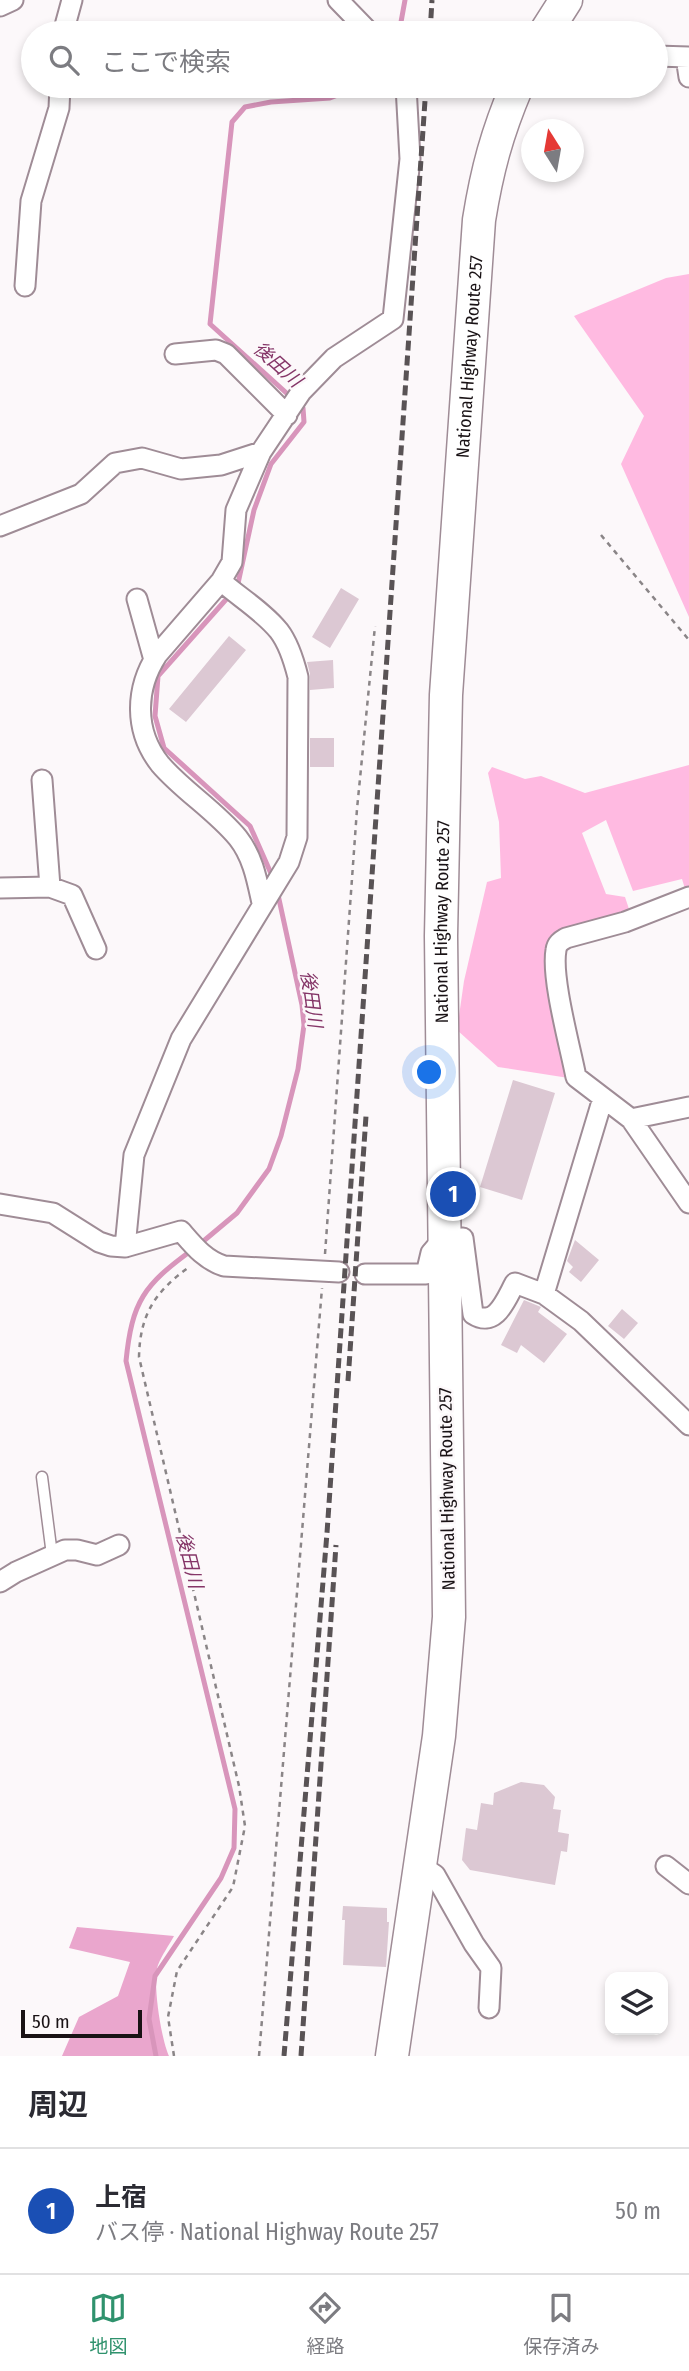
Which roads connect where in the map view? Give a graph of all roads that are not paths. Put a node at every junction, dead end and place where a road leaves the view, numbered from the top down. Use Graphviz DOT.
graph roads {
  1 [pos="13,0"];
  2 [pos="72,0"];
  3 [pos="338,0"];
  4 [pos="566,0"];
  5 [pos="0,6"];
  6 [pos="66,21"];
  7 [pos="358,21"];
  8 [pos="553,21"];
  9 [pos="668,56"];
  10 [pos="687,57"];
  11 [pos="689,77"];
  12 [pos="59,98"];
  13 [pos="407,98"];
  14 [pos="512,98"];
  15 [pos="25,286"];
  16 [pos="175,354"];
  17 [pos="288,413"];
  18 [pos="261,452"];
  19 [pos="0,526"];
  20 [pos="228,587"];
  21 [pos="137,599"];
  22 [pos="154,660"];
  23 [pos="42,780"];
  24 [pos="50,887"];
  25 [pos="0,888"];
  26 [pos="689,897"];
  27 [pos="264,900"];
  28 [pos="96,949"];
  29 [pos="603,1097"];
  30 [pos="689,1107"];
  31 [pos="631,1119"];
  32 [pos="689,1203"];
  33 [pos="0,1204"];
  34 [pos="443,1239"];
  35 [pos="125,1247"];
  36 [pos="331,1271"];
  37 [pos="365,1274"];
  38 [pos="544,1294"];
  39 [pos="689,1425"];
  40 [pos="43,1477"];
  41 [pos="119,1545"];
  42 [pos="52,1555"];
  43 [pos="0,1582"];
  44 [pos="420,1865"];
  45 [pos="666,1866"];
  46 [pos="689,1884"];
  47 [pos="489,2008"];
  48 [pos="392,2056"];
  1 -- 5 [label="street"];
  2 -- 6 [label="street"];
  3 -- 7 [label="street"];
  4 -- 8 [label="highway"];
  9 -- 10 [label="street"];
  10 -- 11 [label="street"];
  12 -- 15 [label="street"];
  13 -- 17 [label="street"];
  14 -- 34 [label="highway, National Highway Route 257"];
  16 -- 17 [label="street"];
  17 -- 18 [label="street"];
  18 -- 19 [label="street"];
  18 -- 20 [label="street"];
  20 -- 22 [label="street"];
  20 -- 27 [label="street"];
  21 -- 22 [label="street"];
  22 -- 27 [label="street"];
  23 -- 24 [label="street"];
  24 -- 25 [label="street"];
  24 -- 28 [label="street"];
  26 -- 29 [label="street"];
  27 -- 35 [label="street"];
  29 -- 31 [label="street"];
  29 -- 38 [label="street"];
  30 -- 31 [label="street"];
  31 -- 32 [label="street"];
  33 -- 35 [label="street"];
  34 -- 37 [label="street"];
  34 -- 38 [label="street"];
  34 -- 44 [label="highway, National Highway Route 257"];
  35 -- 36 [label="street"];
  38 -- 39 [label="street"];
  40 -- 42 [label="lane"];
  41 -- 42 [label="street"];
  42 -- 43 [label="street"];
  44 -- 47 [label="street"];
  44 -- 48 [label="highway, National Highway Route 257"];
  45 -- 46 [label="street"];
}
